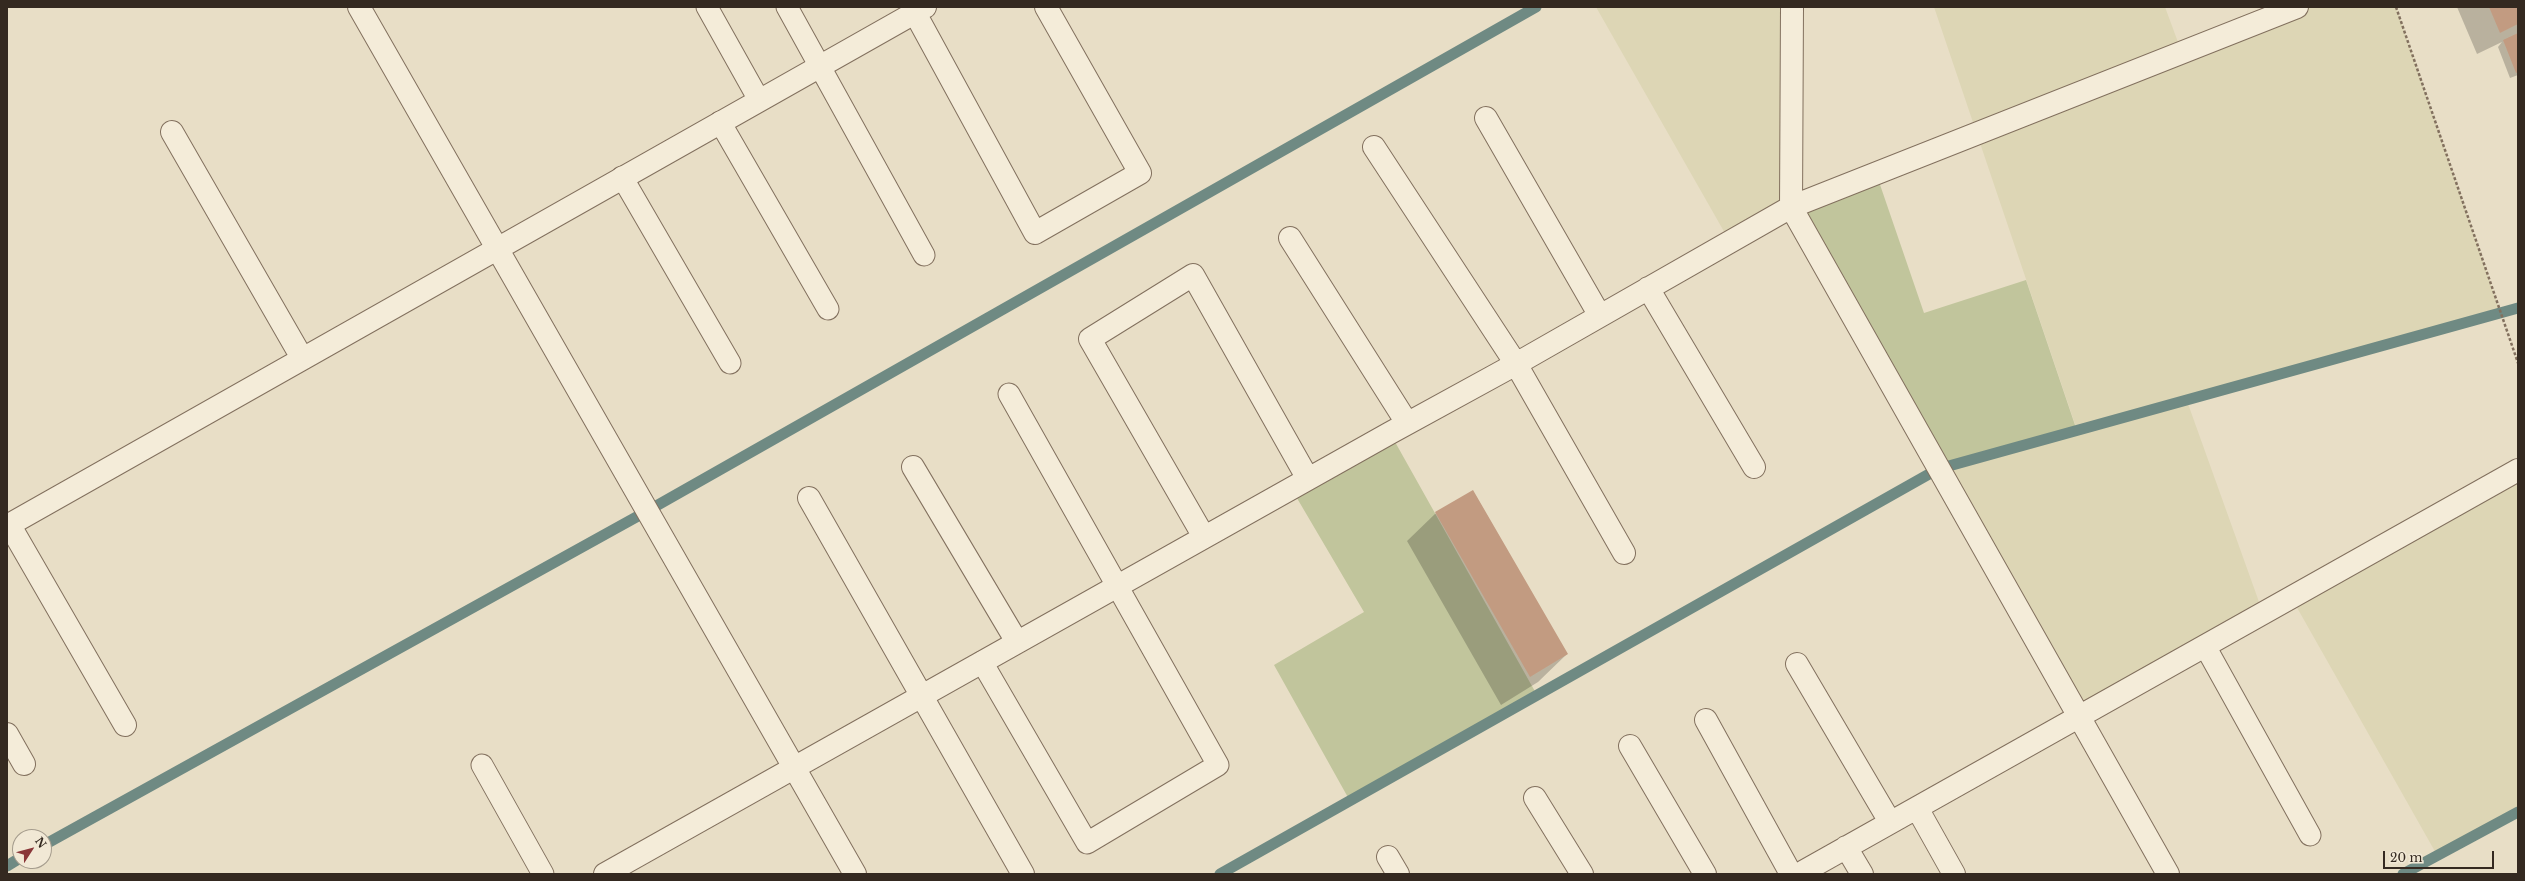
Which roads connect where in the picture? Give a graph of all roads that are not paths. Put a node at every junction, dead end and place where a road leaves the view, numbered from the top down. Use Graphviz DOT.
graph roads {
  1 [pos="359,7"];
  2 [pos="707,7"];
  3 [pos="787,7"];
  4 [pos="1046,7"];
  5 [pos="1792,7"];
  6 [pos="2297,7"];
  7 [pos="920,10"];
  8 [pos="820,66"];
  9 [pos="759,100"];
  10 [pos="1486,118"];
  11 [pos="720,122"];
  12 [pos="172,132"];
  13 [pos="1374,147"];
  14 [pos="622,177"];
  15 [pos="1791,207"];
  16 [pos="1290,238"];
  17 [pos="498,248"];
  18 [pos="924,255"];
  19 [pos="1648,288"];
  20 [pos="828,309"];
  21 [pos="1600,316"];
  22 [pos="302,358"];
  23 [pos="730,363"];
  24 [pos="1516,364"];
  25 [pos="1009,394"];
  26 [pos="1407,423"];
  27 [pos="913,467"];
  28 [pos="1754,467"];
  29 [pos="2518,470"];
  30 [pos="1308,479"];
  31 [pos="809,498"];
  32 [pos="8,525"];
  33 [pos="1204,538"];
  34 [pos="1624,553"];
  35 [pos="1117,586"];
  36 [pos="1017,642"];
  37 [pos="2205,646"];
  38 [pos="982,662"];
  39 [pos="1797,664"];
  40 [pos="923,695"];
  41 [pos="2078,717"];
  42 [pos="1706,720"];
  43 [pos="126,725"];
  44 [pos="7,734"];
  45 [pos="1630,746"];
  46 [pos="24,764"];
  47 [pos="482,765"];
  48 [pos="796,767"];
  49 [pos="1535,798"];
  50 [pos="1917,808"];
  51 [pos="1890,822"];
  52 [pos="2310,834"];
  53 [pos="1846,847"];
  54 [pos="612,872"];
  55 [pos="543,874"];
  56 [pos="855,874"];
  57 [pos="1023,874"];
  58 [pos="1582,874"];
  59 [pos="1705,874"];
  60 [pos="1791,874"];
  61 [pos="1799,874"];
  62 [pos="1862,874"];
  63 [pos="1954,874"];
  64 [pos="2168,874"];
  1 -- 17 [label="street"];
  2 -- 9 [label="lane"];
  3 -- 8 [label="lane"];
  4 -- 7 [label="street"];
  5 -- 15 [label="street"];
  6 -- 15 [label="street"];
  7 -- 8 [label="street"];
  8 -- 9 [label="street"];
  8 -- 18 [label="lane"];
  9 -- 11 [label="street"];
  10 -- 21 [label="street"];
  11 -- 14 [label="street"];
  11 -- 20 [label="lane"];
  12 -- 22 [label="street"];
  13 -- 24 [label="street"];
  14 -- 17 [label="street"];
  14 -- 23 [label="lane"];
  15 -- 19 [label="street"];
  15 -- 41 [label="street"];
  16 -- 26 [label="street"];
  17 -- 22 [label="street"];
  17 -- 48 [label="street"];
  19 -- 21 [label="street"];
  19 -- 28 [label="street"];
  21 -- 24 [label="street"];
  22 -- 32 [label="street"];
  24 -- 26 [label="street"];
  24 -- 34 [label="street"];
  25 -- 35 [label="lane"];
  26 -- 30 [label="street"];
  27 -- 36 [label="street"];
  29 -- 37 [label="street"];
  30 -- 33 [label="street"];
  30 -- 33 [label="street"];
  31 -- 40 [label="street"];
  32 -- 43 [label="street"];
  33 -- 35 [label="street"];
  35 -- 36 [label="street"];
  35 -- 38 [label="lane"];
  36 -- 38 [label="street"];
  37 -- 41 [label="street"];
  37 -- 52 [label="lane"];
  38 -- 40 [label="street"];
  39 -- 51 [label="street"];
  40 -- 48 [label="street"];
  40 -- 57 [label="street"];
  41 -- 50 [label="street"];
  41 -- 64 [label="street"];
  42 -- 60 [label="street"];
  44 -- 46 [label="street"];
  45 -- 59 [label="street"];
  47 -- 55 [label="lane"];
  48 -- 54 [label="street"];
  48 -- 56 [label="street"];
  49 -- 58 [label="street"];
  50 -- 51 [label="street"];
  50 -- 63 [label="street"];
  51 -- 53 [label="street"];
  53 -- 61 [label="street"];
  53 -- 62 [label="street"];
}
